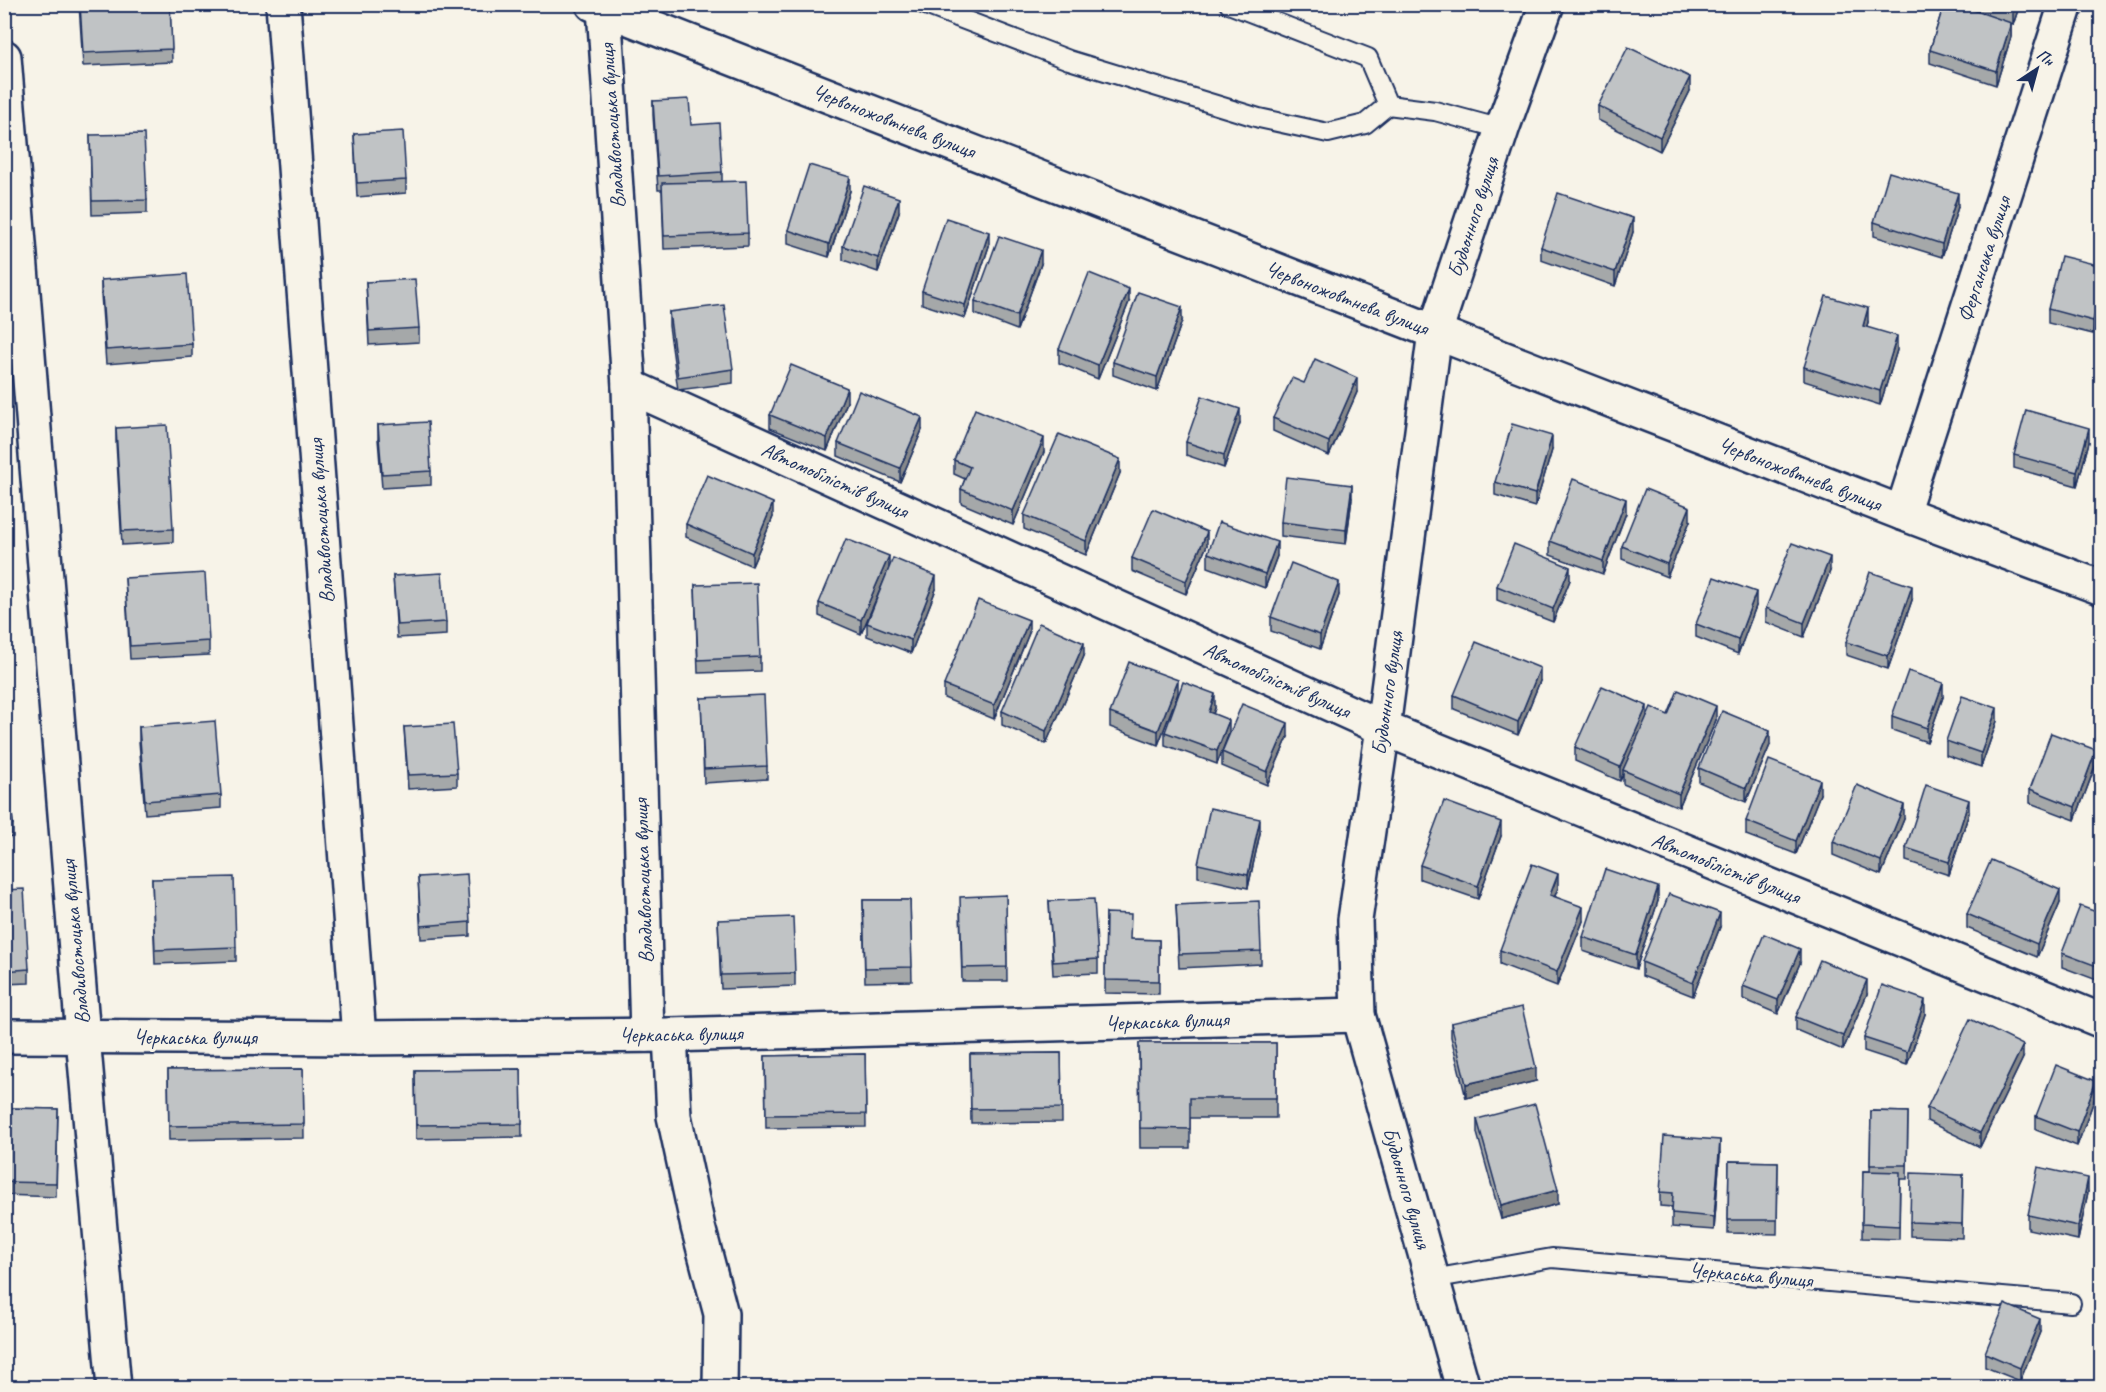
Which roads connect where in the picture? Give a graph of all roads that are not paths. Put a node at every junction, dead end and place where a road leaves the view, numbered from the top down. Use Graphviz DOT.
graph roads {
  1 [pos="283,4"];
  2 [pos="923,4"];
  3 [pos="1229,4"];
  4 [pos="2066,4"];
  5 [pos="1544,5"];
  6 [pos="598,6"];
  7 [pos="4,57"];
  8 [pos="1388,105"];
  9 [pos="1502,129"];
  10 [pos="1435,332"];
  11 [pos="629,386"];
  12 [pos="1902,513"];
  13 [pos="2102,588"];
  14 [pos="1383,728"];
  15 [pos="1358,1015"];
  16 [pos="2102,1021"];
  17 [pos="659,1035"];
  18 [pos="4,1036"];
  19 [pos="83,1037"];
  20 [pos="359,1038"];
  21 [pos="1432,1279"];
  22 [pos="2071,1303"];
  23 [pos="114,1388"];
  24 [pos="720,1388"];
  25 [pos="1463,1388"];
  1 -- 20 [label="street, Владивостоцька вулиця"];
  2 -- 8 [label="lane"];
  3 -- 8 [label="lane"];
  4 -- 12 [label="street, Ферганська вулиця"];
  5 -- 9 [label="street, Будьонного вулиця"];
  6 -- 10 [label="street, Червоножовтнева вулиця"];
  6 -- 11 [label="street, Владивостоцька вулиця"];
  7 -- 19 [label="street, Владивостоцька вулиця"];
  8 -- 9 [label="lane"];
  9 -- 10 [label="street, Будьонного вулиця"];
  10 -- 12 [label="street, Червоножовтнева вулиця"];
  10 -- 14 [label="street, Будьонного вулиця"];
  11 -- 14 [label="street, Автомобілістів вулиця"];
  11 -- 17 [label="street, Владивостоцька вулиця"];
  12 -- 13 [label="street, Червоножовтнева вулиця"];
  14 -- 15 [label="street, Будьонного вулиця"];
  14 -- 16 [label="street, Автомобілістів вулиця"];
  15 -- 17 [label="street, Черкаська вулиця"];
  15 -- 21 [label="street, Будьонного вулиця"];
  17 -- 20 [label="street, Черкаська вулиця"];
  17 -- 24 [label="street, Владивостоцька вулиця"];
  18 -- 19 [label="street, Черкаська вулиця"];
  19 -- 20 [label="street, Черкаська вулиця"];
  19 -- 23 [label="street, Владивостоцька вулиця"];
  21 -- 22 [label="lane, Черкаська вулиця"];
  21 -- 25 [label="street, Будьонного вулиця"];
}
